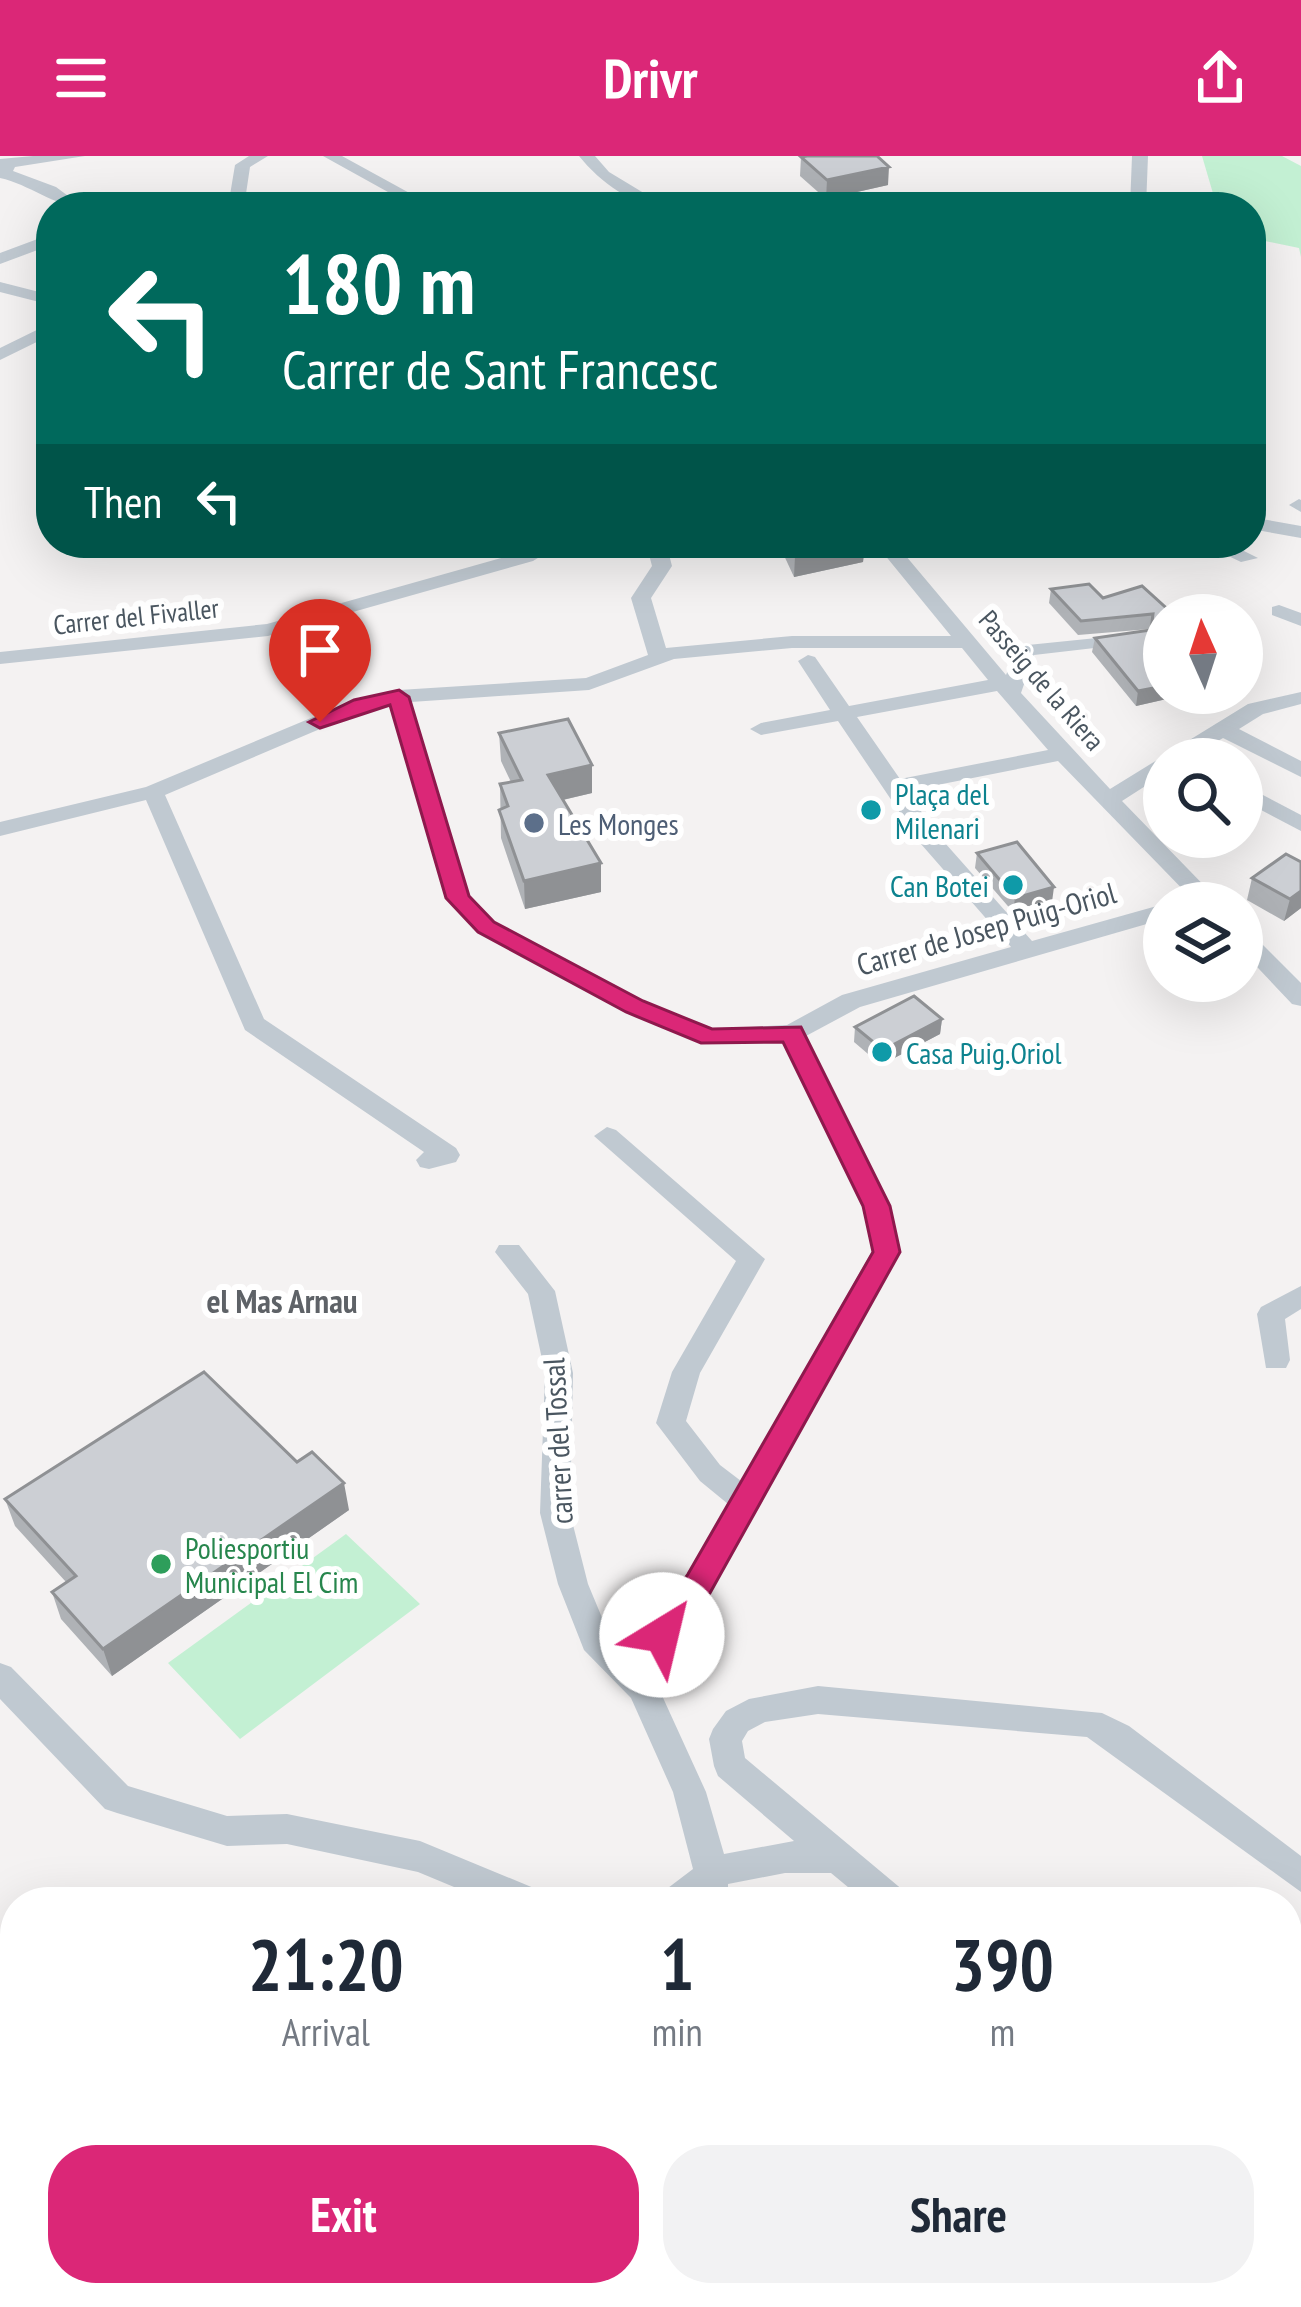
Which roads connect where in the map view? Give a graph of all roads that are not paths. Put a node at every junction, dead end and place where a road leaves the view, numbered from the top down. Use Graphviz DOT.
graph roads {
  1 [pos="77,156"];
  2 [pos="260,156"];
  3 [pos="331,156"];
  4 [pos="587,156"];
  5 [pos="1140,156"];
  6 [pos="4,165"];
  7 [pos="57,192"];
  8 [pos="238,192"];
  9 [pos="399,192"];
  10 [pos="633,192"];
  11 [pos="1139,192"];
  12 [pos="36,245"];
  13 [pos="0,259"];
  14 [pos="0,287"];
  15 [pos="36,296"];
  16 [pos="36,336"];
  17 [pos="0,355"];
  18 [pos="1266,526"];
  19 [pos="1301,532"];
  20 [pos="522,558"];
  21 [pos="660,558"];
  22 [pos="907,558"];
  23 [pos="1279,611"];
  24 [pos="1301,620"];
  25 [pos="1140,636"];
  26 [pos="968,642"];
  27 [pos="0,658"];
  28 [pos="659,658"];
  29 [pos="808,661"];
  30 [pos="1006,689"];
  31 [pos="399,697"];
  32 [pos="1301,698"];
  33 [pos="842,713"];
  34 [pos="1221,728"];
  35 [pos="761,729"];
  36 [pos="1206,738"];
  37 [pos="1063,754"];
  38 [pos="1301,770"];
  39 [pos="1143,778"];
  40 [pos="904,785"];
  41 [pos="153,792"];
  42 [pos="1108,800"];
  43 [pos="1263,803"];
  44 [pos="1301,824"];
  45 [pos="0,829"];
  46 [pos="1184,882"];
  47 [pos="1143,917"];
  48 [pos="1028,950"];
  49 [pos="1263,956"];
  50 [pos="1298,989"];
  51 [pos="792,1033"];
  52 [pos="607,1136"];
  53 [pos="429,1160"];
  54 [pos="509,1252"];
  55 [pos="1301,1296"];
  56 [pos="1276,1360"];
  57 [pos="746,1501"];
  58 [pos="0,1677"];
  59 [pos="643,1689"];
  60 [pos="837,1857"];
  61 [pos="1301,1876"];
  62 [pos="493,1887"];
  63 [pos="712,1887"];
  64 [pos="713,1887"];
  65 [pos="874,1887"];
  1 -- 6 [label="street"];
  2 -- 8 [label="street"];
  3 -- 9 [label="street"];
  4 -- 10 [label="street"];
  5 -- 11 [label="street"];
  6 -- 7 [label="street"];
  12 -- 13 [label="street"];
  14 -- 15 [label="street"];
  16 -- 17 [label="street"];
  18 -- 19 [label="street"];
  20 -- 27 [label="street, Carrer del Fivaller"];
  21 -- 28 [label="street"];
  22 -- 26 [label="street, Passeig de la Riera"];
  23 -- 24 [label="street"];
  25 -- 30 [label="street"];
  26 -- 28 [label="street"];
  26 -- 30 [label="street, Passeig de la Riera"];
  28 -- 31 [label="street"];
  29 -- 33 [label="street"];
  30 -- 33 [label="street"];
  30 -- 37 [label="street, Passeig de la Riera"];
  31 -- 41 [label="street"];
  31 -- 51 [label="street"];
  32 -- 34 [label="street"];
  33 -- 35 [label="street"];
  33 -- 48 [label="street"];
  34 -- 36 [label="street"];
  34 -- 38 [label="street"];
  37 -- 40 [label="street"];
  37 -- 42 [label="street, Passeig de la Riera"];
  39 -- 42 [label="street"];
  41 -- 45 [label="street"];
  41 -- 53 [label="street"];
  42 -- 46 [label="street, Passeig de la Riera"];
  43 -- 44 [label="street"];
  47 -- 48 [label="street, Carrer de Josep Puig-Oriol"];
  48 -- 51 [label="street, Carrer de Josep Puig-Oriol"];
  49 -- 50 [label="street"];
  51 -- 57 [label="street"];
  52 -- 57 [label="street"];
  54 -- 59 [label="street, carrer del Tossal"];
  55 -- 56 [label="street"];
  57 -- 59 [label="street"];
  58 -- 62 [label="street"];
  59 -- 63 [label="street"];
  60 -- 61 [label="street"];
  60 -- 64 [label="street"];
  60 -- 65 [label="street"];
}
